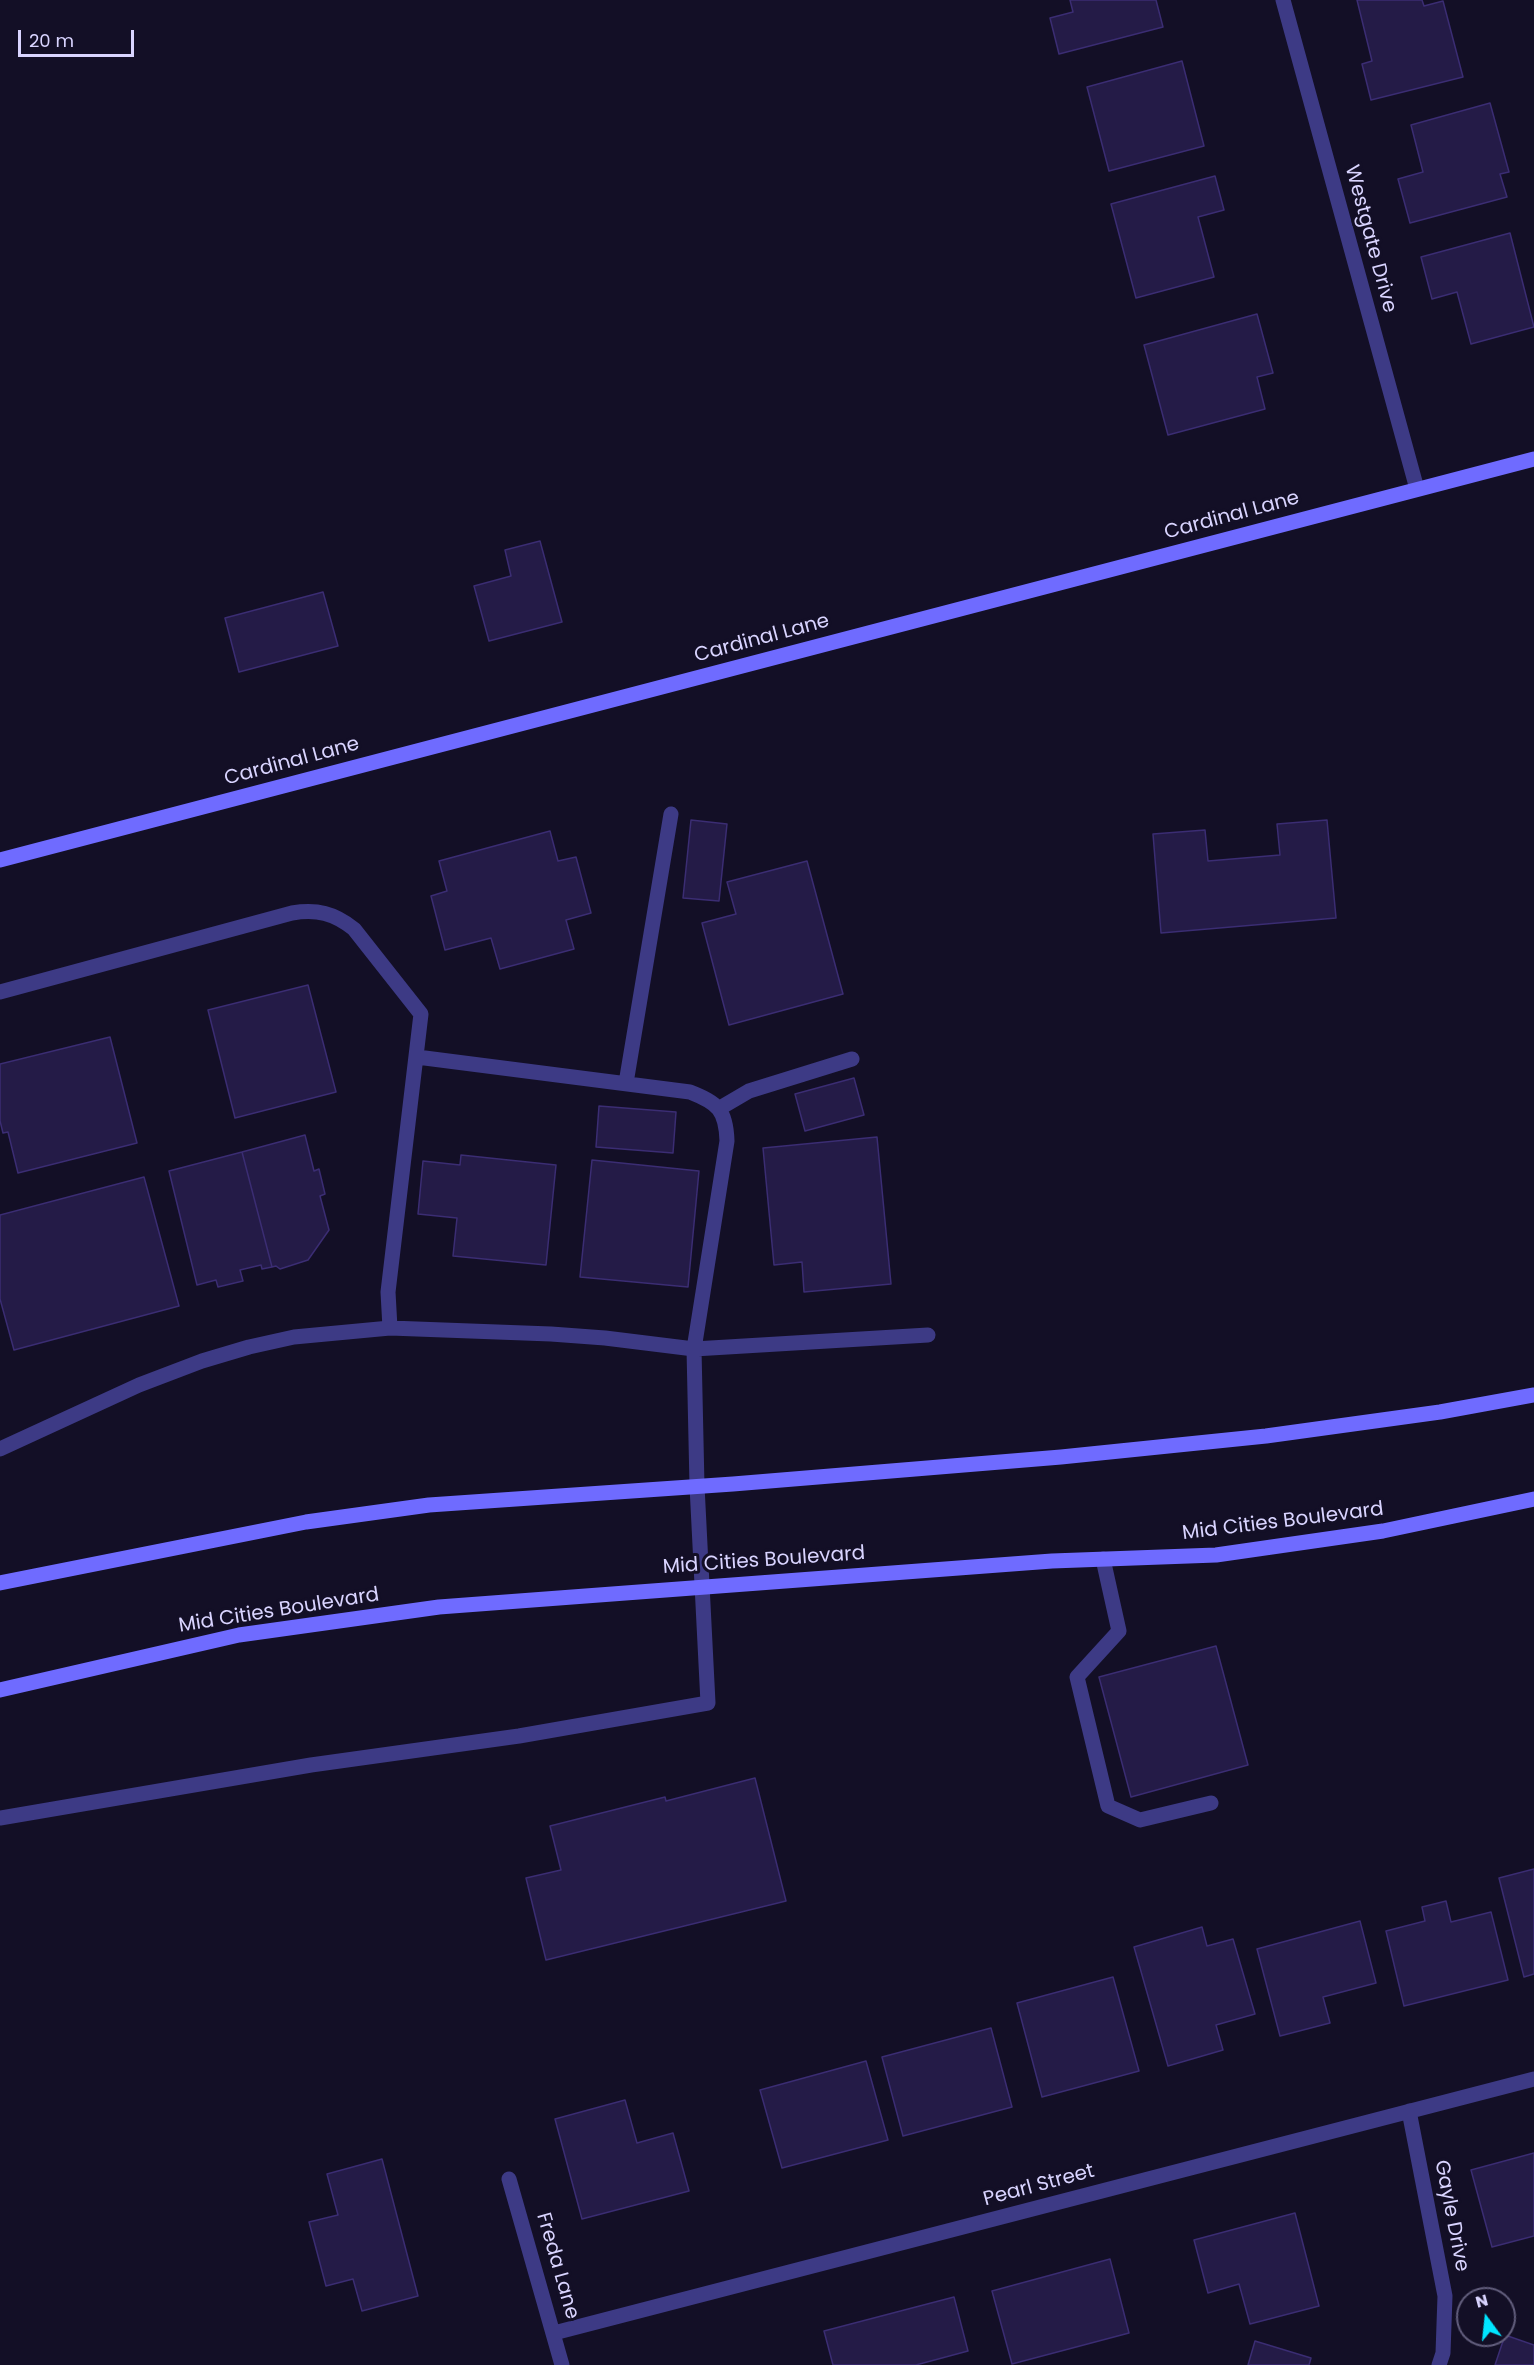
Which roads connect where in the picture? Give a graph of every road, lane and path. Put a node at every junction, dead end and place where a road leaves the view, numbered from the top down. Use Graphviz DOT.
graph roads {
  1 [pos="1282,0"];
  2 [pos="1534,459"];
  3 [pos="1417,489"];
  4 [pos="671,814"];
  5 [pos="0,860"];
  6 [pos="0,992"];
  7 [pos="417,1057"];
  8 [pos="852,1059"];
  9 [pos="626,1083"];
  10 [pos="720,1108"];
  11 [pos="390,1328"];
  12 [pos="928,1335"];
  13 [pos="694,1349"];
  14 [pos="1534,1395"];
  15 [pos="0,1449"];
  16 [pos="697,1486"];
  17 [pos="1534,1499"];
  18 [pos="1103,1559"];
  19 [pos="0,1583"];
  20 [pos="702,1587"];
  21 [pos="0,1690"];
  22 [pos="1212,1803"];
  23 [pos="0,1818"];
  24 [pos="1534,2079"];
  25 [pos="1409,2111"];
  26 [pos="509,2179"];
  27 [pos="554,2333"];
  28 [pos="562,2365"];
  29 [pos="1439,2365"];
  1 -- 3 [label="street, Westgate Drive"];
  2 -- 3 [label="main road, Cardinal Lane"];
  3 -- 5 [label="main road, Cardinal Lane"];
  4 -- 9 [label="street"];
  6 -- 7 [label="street"];
  7 -- 9 [label="street"];
  7 -- 11 [label="street"];
  8 -- 10 [label="street"];
  9 -- 10 [label="street"];
  10 -- 13 [label="street"];
  11 -- 13 [label="street"];
  11 -- 15 [label="street"];
  12 -- 13 [label="street"];
  13 -- 16 [label="street"];
  14 -- 16 [label="main road"];
  16 -- 19 [label="main road"];
  16 -- 20 [label="street"];
  17 -- 18 [label="main road, Mid Cities Boulevard"];
  18 -- 20 [label="main road, Mid Cities Boulevard"];
  18 -- 22 [label="street"];
  20 -- 21 [label="main road, Mid Cities Boulevard"];
  20 -- 23 [label="street"];
  24 -- 25 [label="street, Pearl Street"];
  25 -- 27 [label="street, Pearl Street"];
  25 -- 29 [label="street, Gayle Drive"];
  26 -- 27 [label="street, Freda Lane"];
  27 -- 28 [label="street, Freda Lane"];
}
